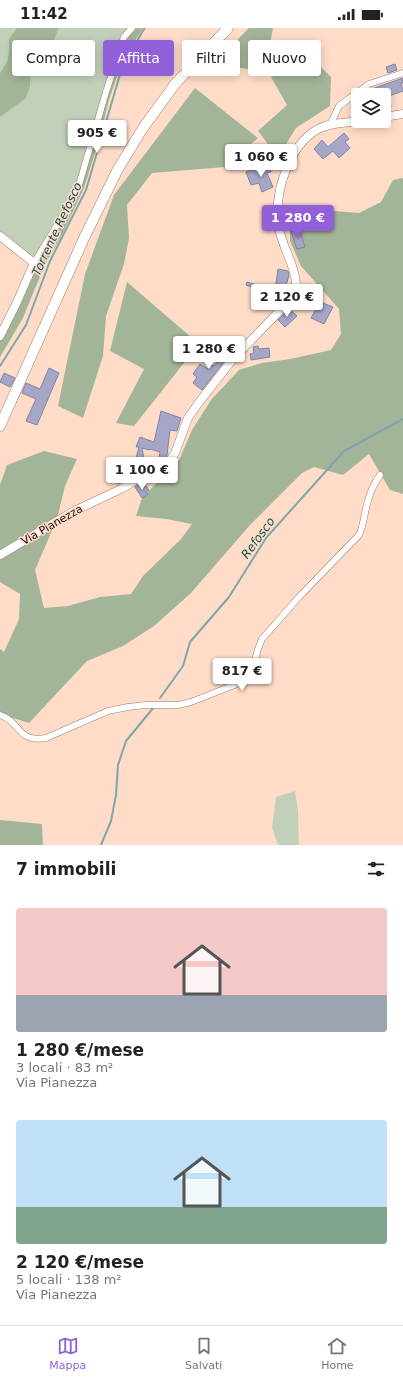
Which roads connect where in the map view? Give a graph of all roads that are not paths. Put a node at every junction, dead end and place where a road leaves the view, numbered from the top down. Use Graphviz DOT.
graph roads {
  1 [pos="132,28"];
  2 [pos="228,28"];
  3 [pos="403,73"];
  4 [pos="403,114"];
  5 [pos="391,116"];
  6 [pos="351,122"];
  7 [pos="331,123"];
  8 [pos="0,236"];
  9 [pos="34,263"];
  10 [pos="0,336"];
  11 [pos="0,426"];
  12 [pos="380,475"];
  13 [pos="0,555"];
  14 [pos="0,715"];
  1 -- 9 [label="street"];
  2 -- 11 [label="highway"];
  3 -- 7 [label="street"];
  4 -- 5 [label="street"];
  6 -- 7 [label="street, Via Pianezza"];
  7 -- 13 [label="street, Via Pianezza"];
  8 -- 9 [label="street"];
  9 -- 10 [label="street"];
  12 -- 14 [label="street"];
}
